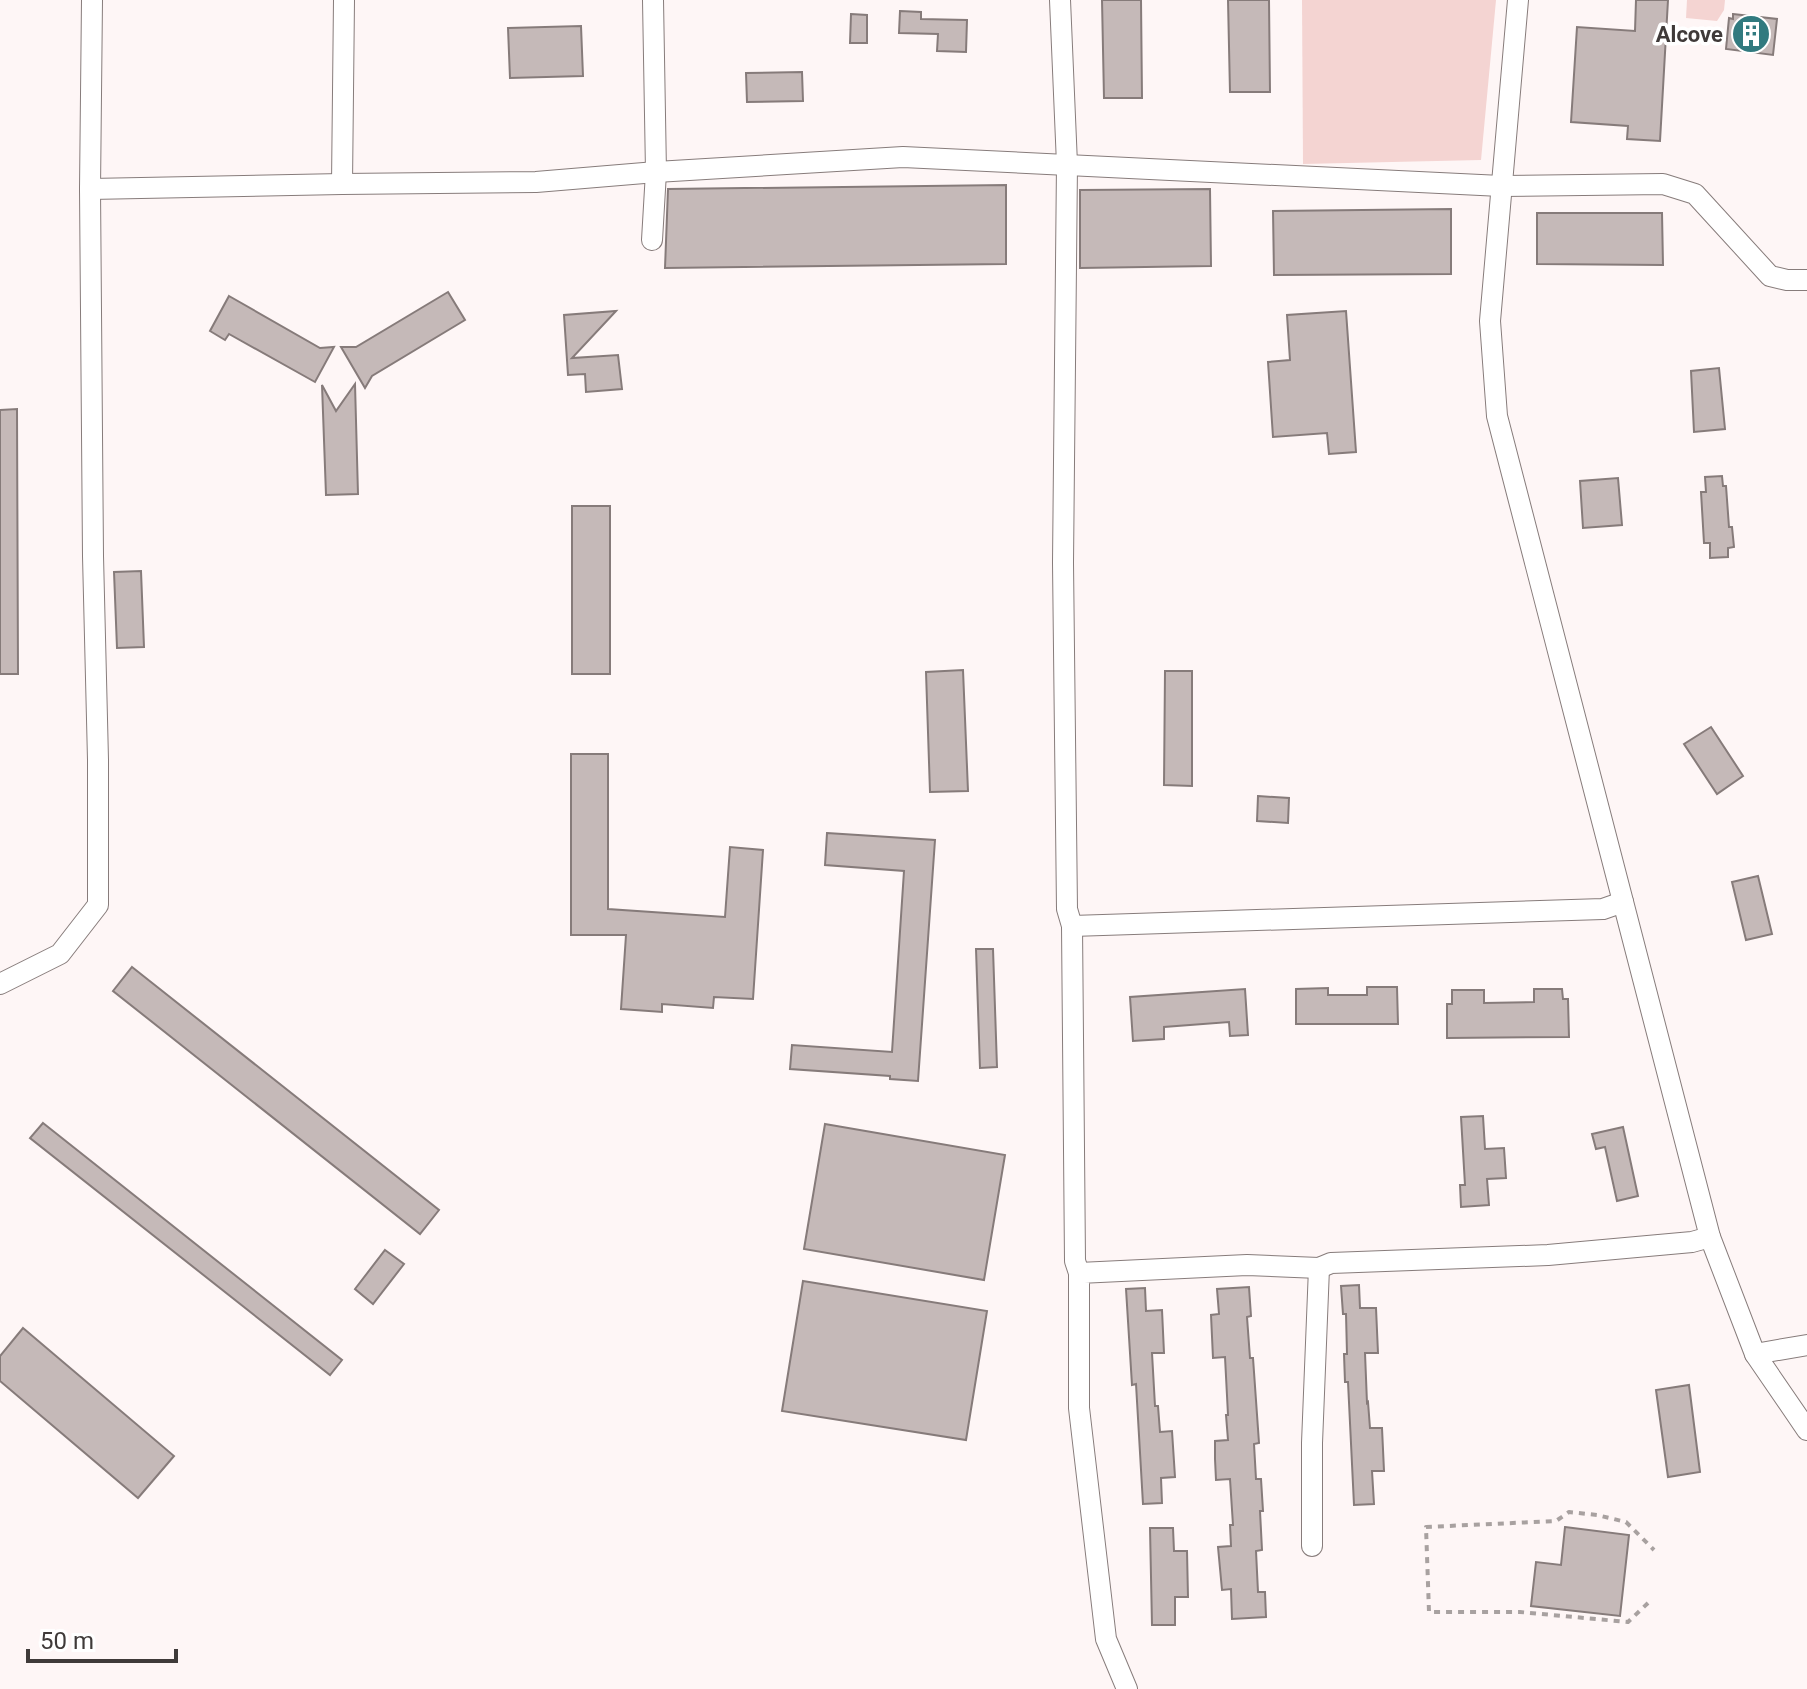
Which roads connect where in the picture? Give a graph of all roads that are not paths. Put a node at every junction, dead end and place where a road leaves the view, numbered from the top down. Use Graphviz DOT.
graph roads {
  1 [pos="92,0"];
  2 [pos="344,0"];
  3 [pos="653,0"];
  4 [pos="1060,0"];
  5 [pos="1518,0"];
  6 [pos="1067,164"];
  7 [pos="656,172"];
  8 [pos="342,184"];
  9 [pos="1501,186"];
  10 [pos="90,189"];
  11 [pos="652,240"];
  12 [pos="1807,280"];
  13 [pos="1623,902"];
  14 [pos="1072,926"];
  15 [pos="0,984"];
  16 [pos="1710,1237"];
  17 [pos="1319,1268"];
  18 [pos="1079,1273"];
  19 [pos="1807,1345"];
  20 [pos="1755,1354"];
  21 [pos="1807,1430"];
  22 [pos="1312,1546"];
  23 [pos="1127,1689"];
  1 -- 10 [label="street"];
  2 -- 8 [label="street"];
  3 -- 7 [label="street"];
  4 -- 6 [label="street"];
  5 -- 9 [label="street"];
  6 -- 7 [label="street"];
  6 -- 9 [label="street"];
  6 -- 14 [label="street"];
  7 -- 8 [label="street"];
  7 -- 11 [label="street"];
  8 -- 10 [label="street"];
  9 -- 12 [label="street"];
  9 -- 13 [label="street"];
  10 -- 15 [label="street"];
  13 -- 14 [label="street"];
  13 -- 16 [label="street"];
  14 -- 18 [label="street"];
  16 -- 17 [label="street"];
  16 -- 20 [label="street"];
  17 -- 18 [label="street"];
  17 -- 22 [label="street"];
  18 -- 23 [label="street"];
  19 -- 20 [label="street"];
  20 -- 21 [label="street"];
}
